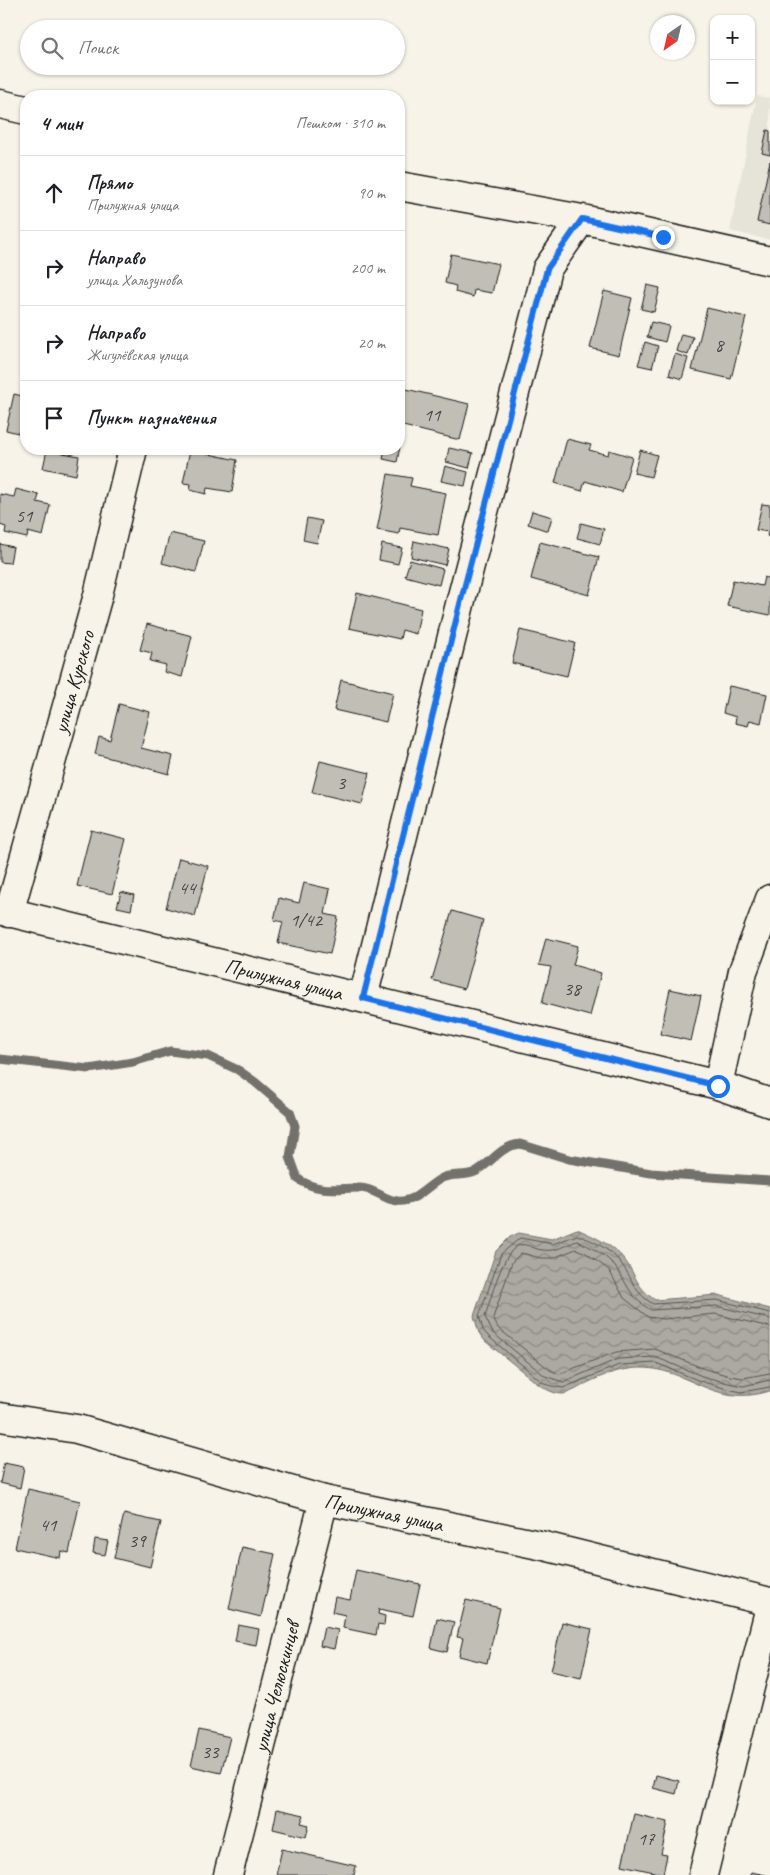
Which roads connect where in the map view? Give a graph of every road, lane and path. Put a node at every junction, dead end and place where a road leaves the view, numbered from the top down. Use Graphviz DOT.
graph roads {
  1 [pos="0,104"];
  2 [pos="20,109"];
  3 [pos="405,187"];
  4 [pos="582,219"];
  5 [pos="770,261"];
  6 [pos="132,455"];
  7 [pos="770,900"];
  8 [pos="5,912"];
  9 [pos="363,998"];
  10 [pos="718,1086"];
  11 [pos="770,1103"];
  12 [pos="0,1417"];
  13 [pos="324,1500"];
  14 [pos="770,1602"];
  15 [pos="770,1607"];
  16 [pos="228,1875"];
  17 [pos="703,1875"];
  1 -- 2 [label="street"];
  3 -- 4 [label="street"];
  4 -- 5 [label="street"];
  4 -- 9 [label="street"];
  6 -- 8 [label="street, улица Курского"];
  7 -- 10 [label="street"];
  8 -- 9 [label="street, Прилужная улица"];
  9 -- 10 [label="street, Прилужная улица"];
  10 -- 11 [label="street, Прилужная улица"];
  12 -- 13 [label="street, Прилужная улица"];
  13 -- 14 [label="street, Прилужная улица"];
  13 -- 16 [label="street, улица Челюскинцев"];
  15 -- 17 [label="street"];
}
